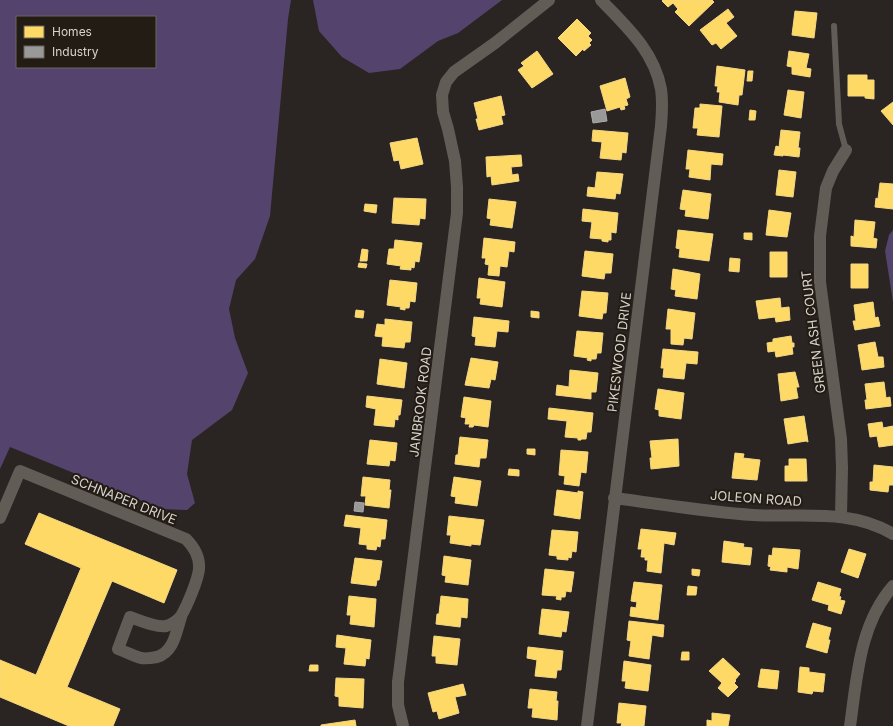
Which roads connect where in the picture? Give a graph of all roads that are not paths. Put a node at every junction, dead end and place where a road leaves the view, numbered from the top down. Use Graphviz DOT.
graph roads {
  1 [pos="549,0"];
  2 [pos="601,0"];
  3 [pos="834,26"];
  4 [pos="846,150"];
  5 [pos="614,498"];
  6 [pos="841,516"];
  7 [pos="0,518"];
  8 [pos="893,534"];
  9 [pos="893,586"];
  10 [pos="181,617"];
  11 [pos="402,726"];
  12 [pos="587,726"];
  13 [pos="850,726"];
  1 -- 11 [label="street, JANBROOK ROAD"];
  2 -- 5 [label="street, PIKESWOOD DRIVE"];
  3 -- 4 [label="lane"];
  4 -- 6 [label="street, GREEN ASH COURT"];
  5 -- 6 [label="street, JOLEON ROAD"];
  5 -- 12 [label="street, PIKESWOOD DRIVE"];
  6 -- 8 [label="street, JOLEON ROAD"];
  7 -- 10 [label="street, SCHNAPER DRIVE"];
  9 -- 13 [label="street"];
  10 -- 10 [label="street, SCHNAPER DRIVE"];
}
